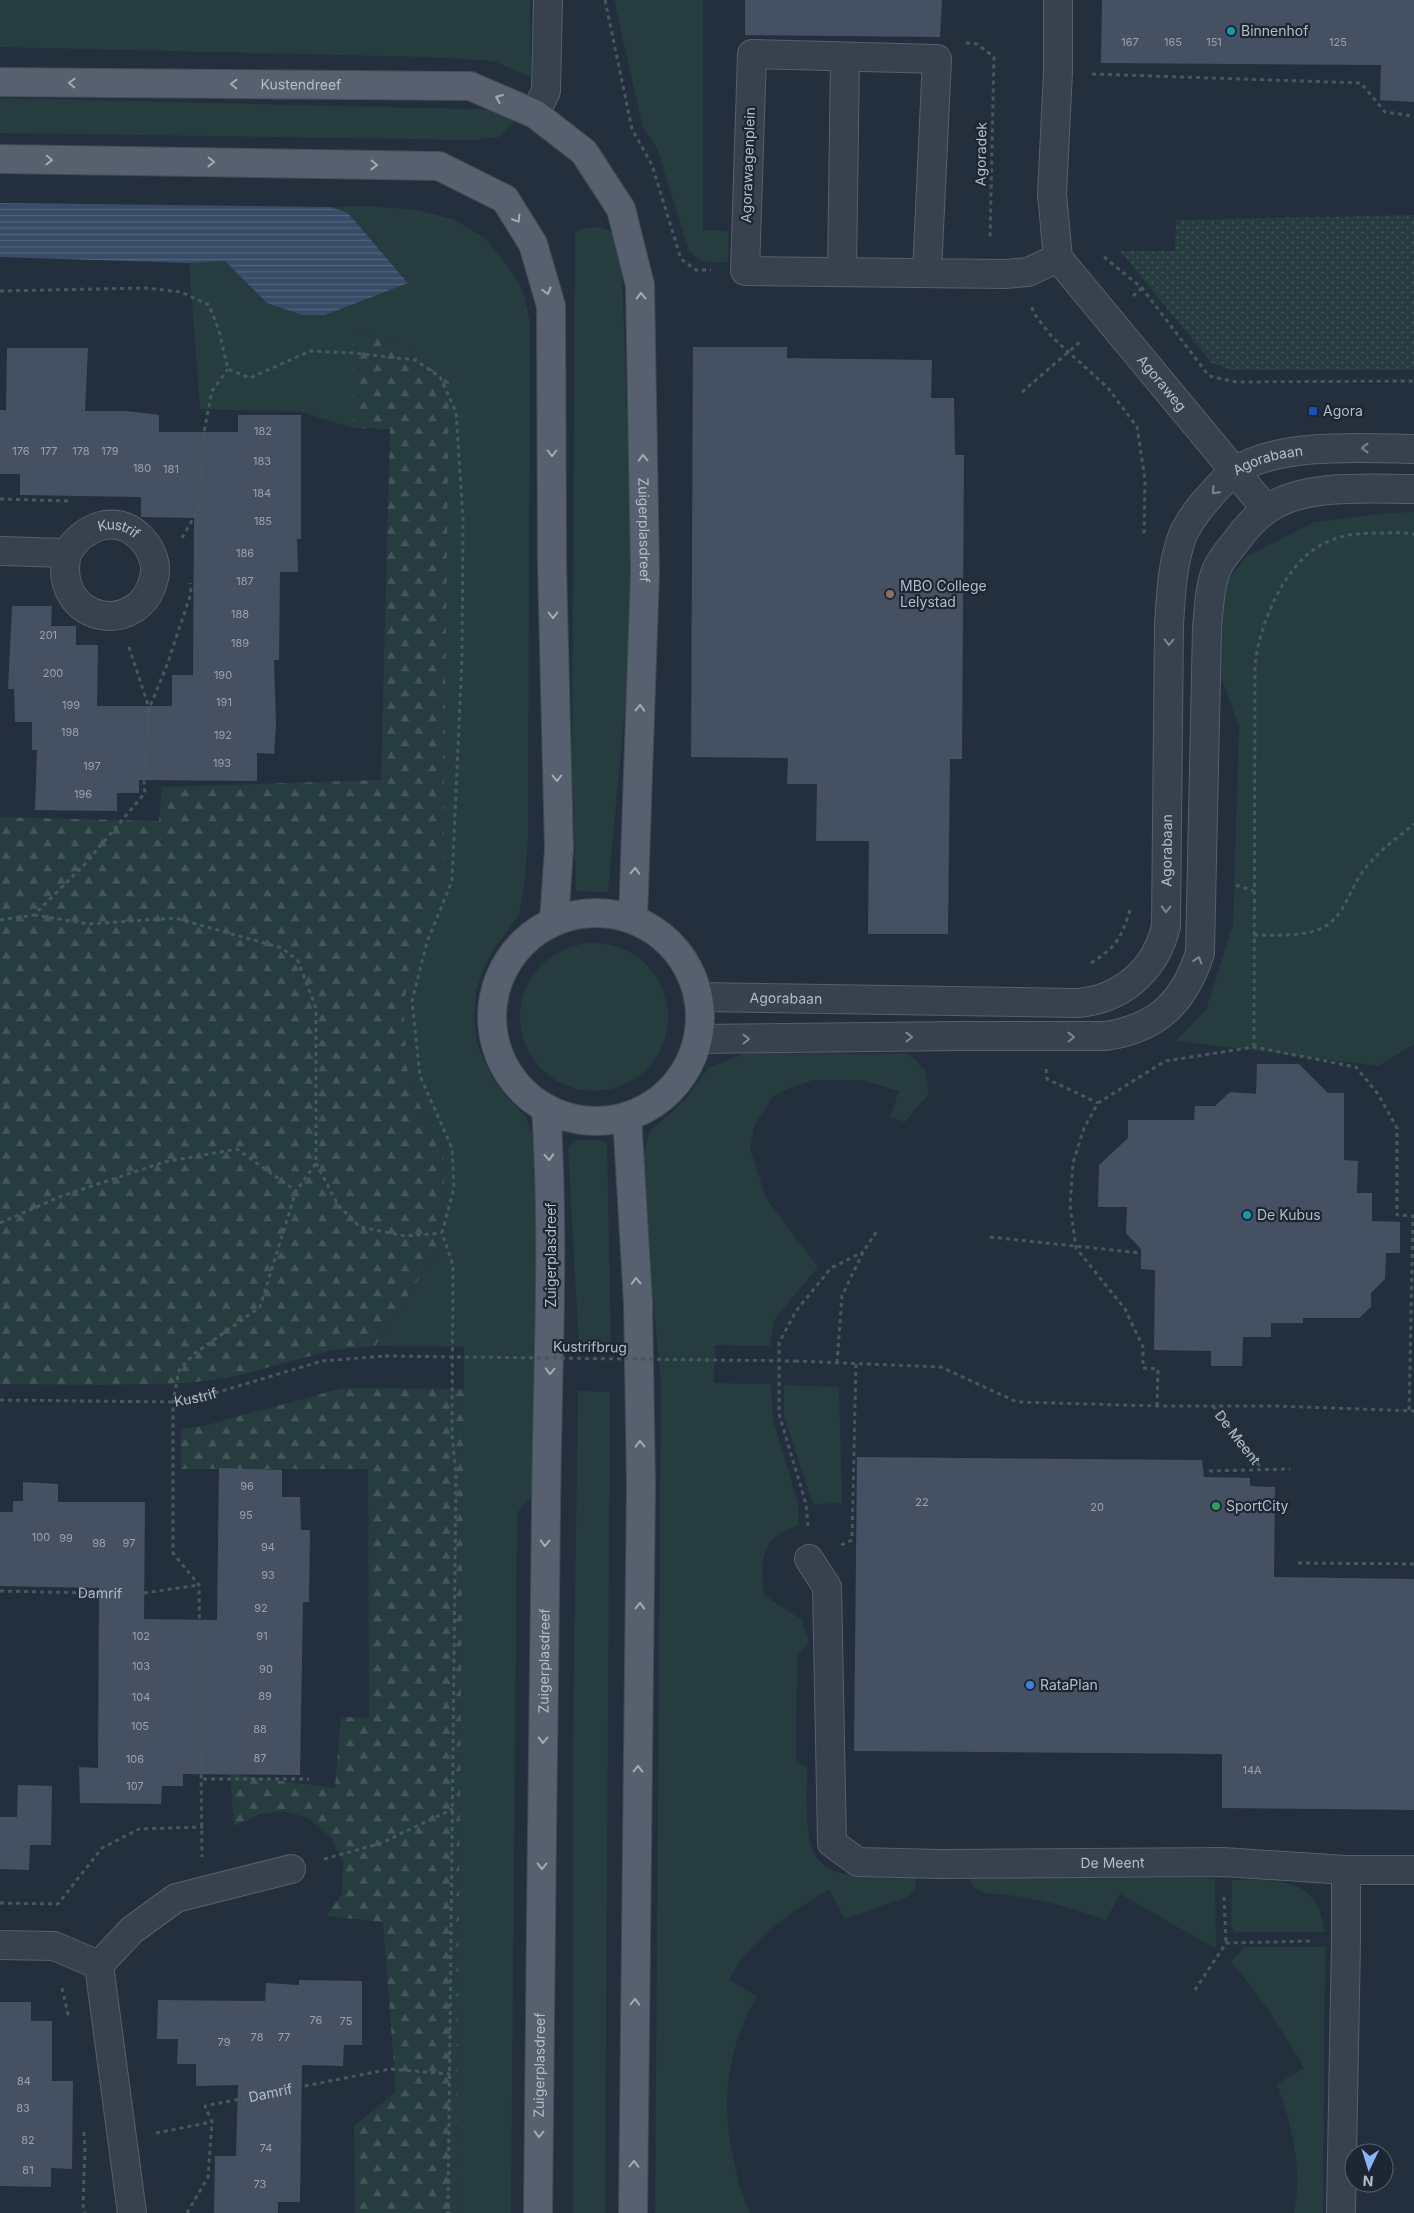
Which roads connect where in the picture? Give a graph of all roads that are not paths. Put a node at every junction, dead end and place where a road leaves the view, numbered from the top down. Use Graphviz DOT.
graph roads {
  1 [pos="548,0"];
  2 [pos="1058,0"];
  3 [pos="845,57"];
  4 [pos="0,82"];
  5 [pos="535,114"];
  6 [pos="584,152"];
  7 [pos="0,159"];
  8 [pos="1058,258"];
  9 [pos="842,272"];
  10 [pos="927,273"];
  11 [pos="1414,449"];
  12 [pos="1234,471"];
  13 [pos="1414,488"];
  14 [pos="1266,509"];
  15 [pos="0,551"];
  16 [pos="66,553"];
  17 [pos="633,919"];
  18 [pos="554,921"];
  19 [pos="698,997"];
  20 [pos="698,1039"];
  21 [pos="546,1108"];
  22 [pos="627,1116"];
  23 [pos="809,1559"];
  24 [pos="291,1869"];
  25 [pos="1346,1870"];
  26 [pos="1414,1870"];
  27 [pos="0,1945"];
  28 [pos="100,1965"];
  29 [pos="132,2213"];
  30 [pos="538,2213"];
  31 [pos="633,2213"];
  32 [pos="1341,2213"];
  1 -- 5 [label="street"];
  2 -- 8 [label="street"];
  3 -- 9 [label="street"];
  3 -- 9 [label="street, Agorawagenplein"];
  3 -- 10 [label="street, Agorawagenplein"];
  5 -- 4 [label="main road, Kustendreef, one-way"];
  5 -- 6 [label="main road, Kustendreef"];
  17 -- 6 [label="main road, Zuigerplasdreef, one-way"];
  7 -- 18 [label="main road, one-way"];
  8 -- 10 [label="street"];
  8 -- 12 [label="street, Agoraweg"];
  9 -- 10 [label="street"];
  11 -- 12 [label="street, Agorabaan, one-way"];
  12 -- 14 [label="street, Agoraweg"];
  12 -- 19 [label="street, Agorabaan, one-way"];
  13 -- 14 [label="street"];
  20 -- 14 [label="street, one-way"];
  15 -- 16 [label="street"];
  16 -- 16 [label="street, Kustrif"];
  17 -- 18 [label="main road"];
  17 -- 19 [label="main road"];
  18 -- 21 [label="main road"];
  19 -- 20 [label="main road"];
  20 -- 22 [label="main road"];
  21 -- 22 [label="main road"];
  21 -- 30 [label="main road, Zuigerplasdreef, one-way"];
  31 -- 22 [label="main road, one-way"];
  23 -- 25 [label="street, De Meent"];
  24 -- 28 [label="street"];
  25 -- 26 [label="street, De Meent"];
  25 -- 32 [label="street"];
  27 -- 28 [label="street"];
  28 -- 29 [label="street"];
}
